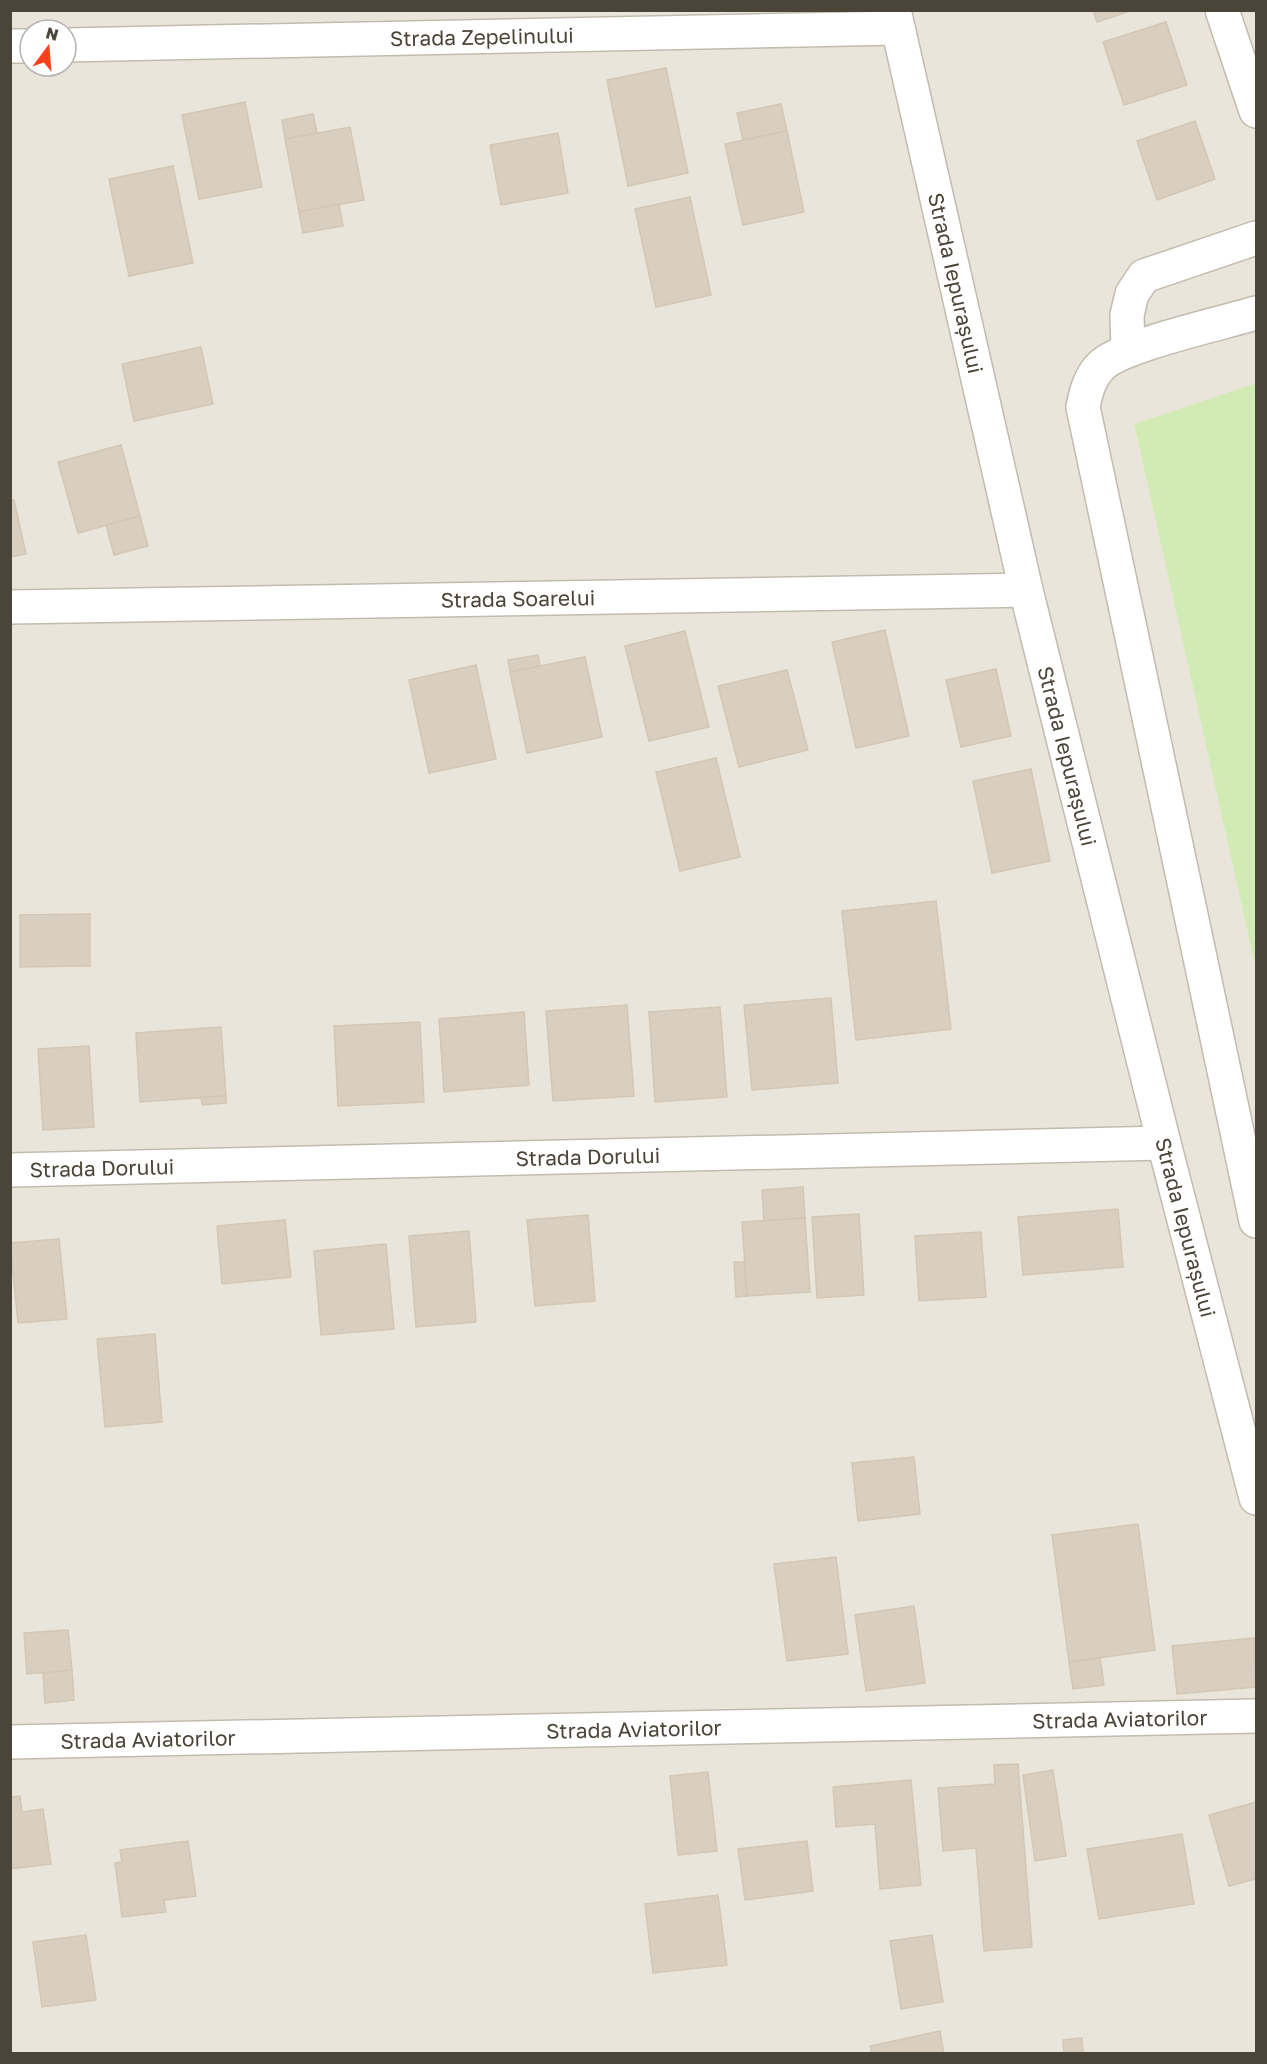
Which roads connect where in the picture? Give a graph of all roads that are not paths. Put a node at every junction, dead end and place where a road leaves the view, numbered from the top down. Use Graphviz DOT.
graph roads {
  1 [pos="1222,10"];
  2 [pos="896,19"];
  3 [pos="78,45"];
  4 [pos="1247,52"];
  5 [pos="1257,111"];
  6 [pos="1257,238"];
  7 [pos="1257,313"];
  8 [pos="1115,357"];
  9 [pos="1026,591"];
  10 [pos="10,607"];
  11 [pos="1164,1143"];
  12 [pos="10,1170"];
  13 [pos="1257,1221"];
  14 [pos="1257,1498"];
  15 [pos="1257,1716"];
  16 [pos="10,1742"];
  1 -- 4 [label="street"];
  2 -- 3 [label="street, Strada Zepelinului"];
  2 -- 9 [label="street, Strada Iepurașului"];
  4 -- 5 [label="street"];
  6 -- 8 [label="street"];
  7 -- 8 [label="street"];
  8 -- 13 [label="street"];
  9 -- 10 [label="street, Strada Soarelui"];
  9 -- 11 [label="street, Strada Iepurașului"];
  11 -- 12 [label="street, Strada Dorului"];
  11 -- 14 [label="street, Strada Iepurașului"];
  15 -- 16 [label="street, Strada Aviatorilor"];
}
